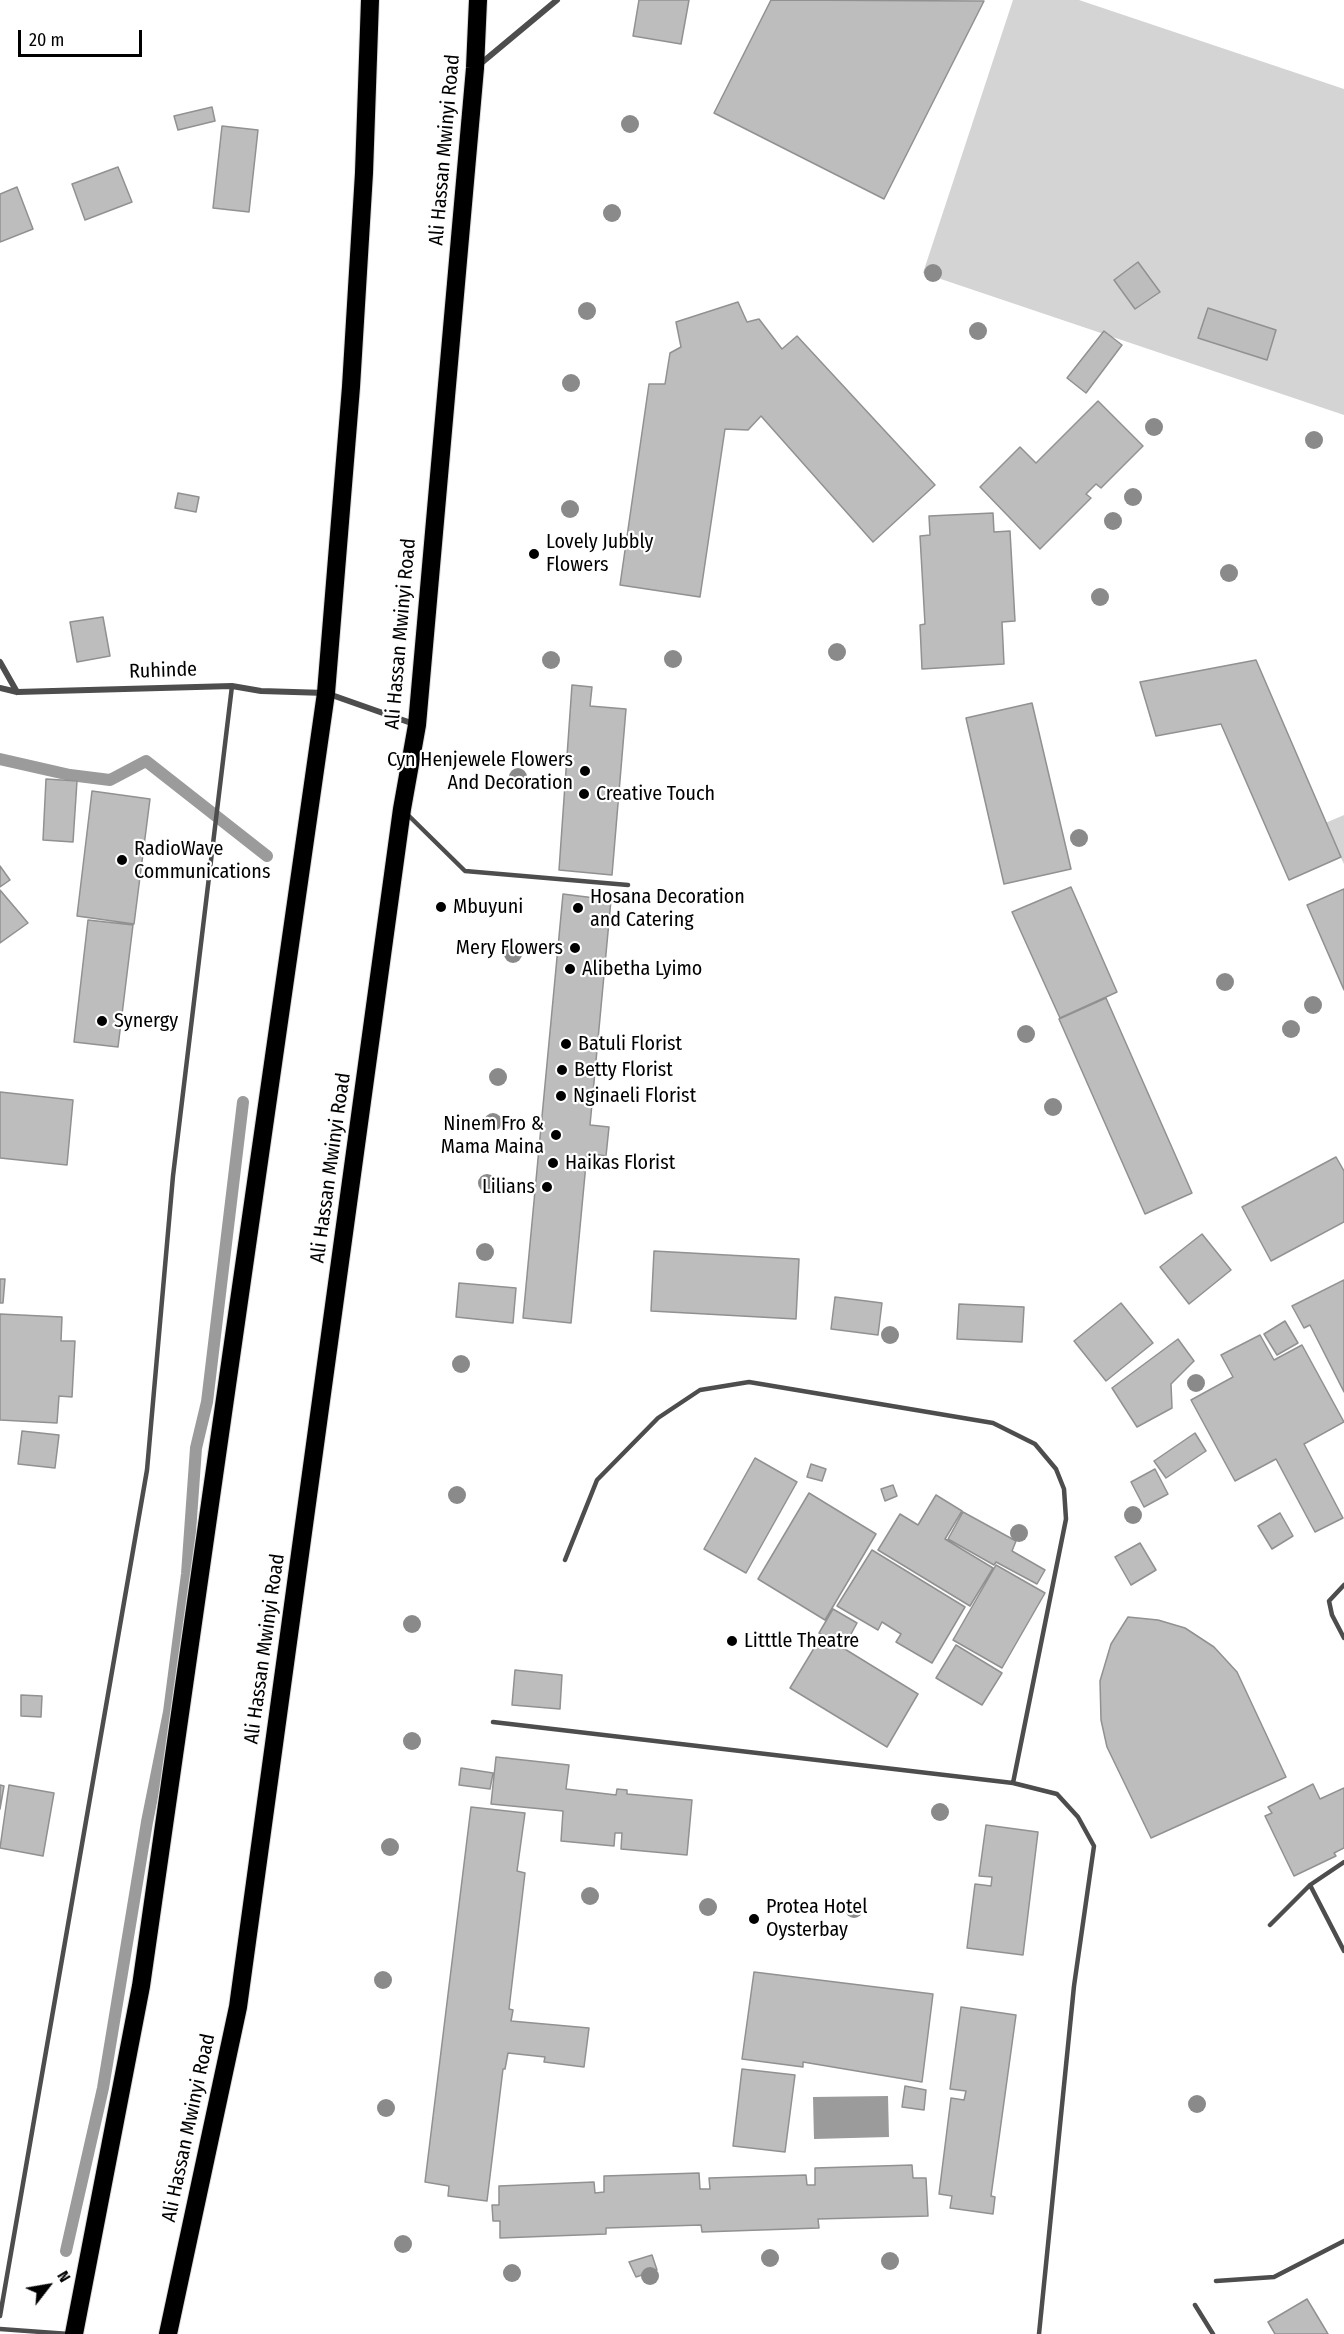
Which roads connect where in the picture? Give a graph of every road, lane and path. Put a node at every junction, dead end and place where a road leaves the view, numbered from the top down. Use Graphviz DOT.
graph roads {
  1 [pos="370,0"];
  2 [pos="478,0"];
  3 [pos="557,0"];
  4 [pos="475,68"];
  5 [pos="0,662"];
  6 [pos="232,686"];
  7 [pos="0,688"];
  8 [pos="17,692"];
  9 [pos="326,693"];
  10 [pos="417,725"];
  11 [pos="402,809"];
  12 [pos="628,885"];
  13 [pos="565,1560"];
  14 [pos="1344,1585"];
  15 [pos="1344,1638"];
  16 [pos="493,1722"];
  17 [pos="1013,1783"];
  18 [pos="1344,1862"];
  19 [pos="1310,1885"];
  20 [pos="1270,1925"];
  21 [pos="1344,1952"];
  22 [pos="1344,2241"];
  23 [pos="1216,2281"];
  24 [pos="1195,2305"];
  25 [pos="0,2316"];
  26 [pos="0,2329"];
  27 [pos="74,2334"];
  28 [pos="168,2334"];
  29 [pos="1039,2334"];
  30 [pos="1213,2334"];
  1 -- 9 [label="highway"];
  2 -- 4 [label="highway, Ali Hassan Mwinyi Road"];
  3 -- 4 [label="street"];
  4 -- 10 [label="highway, Ali Hassan Mwinyi Road"];
  5 -- 8 [label="street"];
  6 -- 8 [label="street, Ruhinde"];
  6 -- 9 [label="street, Ruhinde"];
  6 -- 25 [label="lane"];
  7 -- 8 [label="street, Ruhinde"];
  9 -- 10 [label="street, Ruhinde"];
  9 -- 27 [label="highway"];
  10 -- 11 [label="highway, Ali Hassan Mwinyi Road"];
  11 -- 12 [label="lane"];
  11 -- 28 [label="highway, Ali Hassan Mwinyi Road"];
  13 -- 17 [label="lane"];
  14 -- 15 [label="lane"];
  16 -- 17 [label="lane"];
  17 -- 29 [label="lane"];
  18 -- 19 [label="lane"];
  19 -- 20 [label="lane"];
  19 -- 21 [label="lane"];
  22 -- 23 [label="lane"];
  24 -- 30 [label="lane"];
  26 -- 27 [label="lane"];
}
